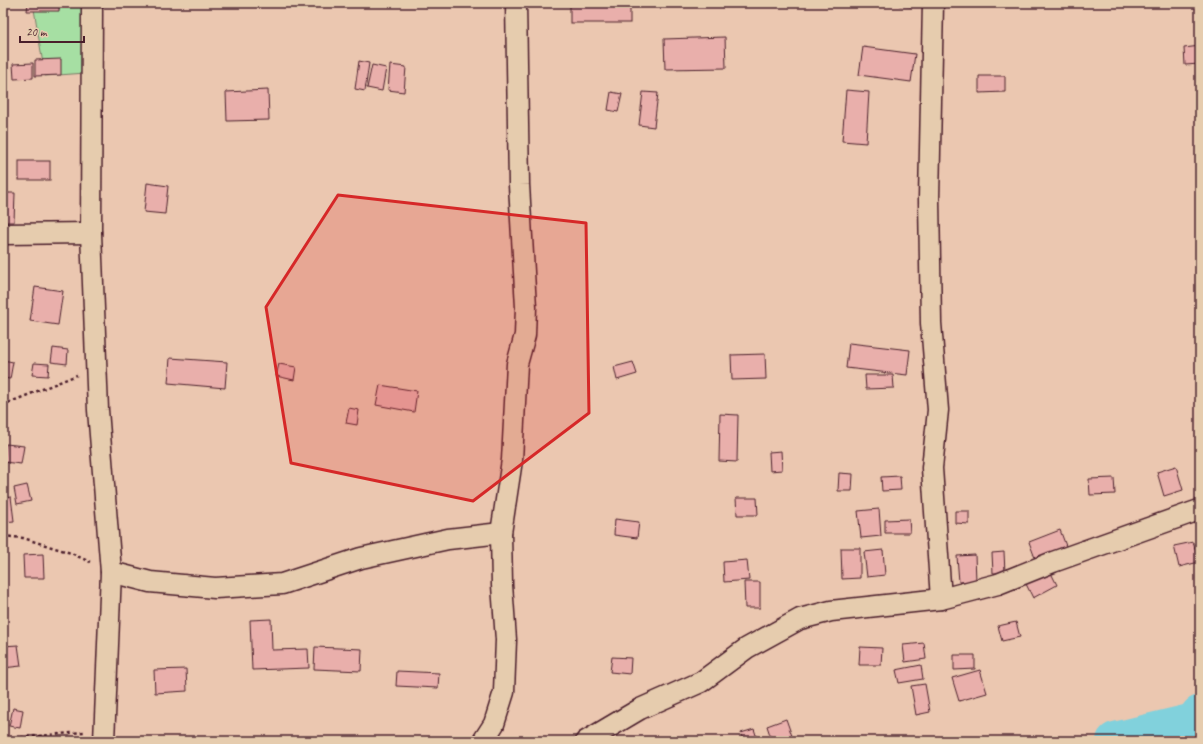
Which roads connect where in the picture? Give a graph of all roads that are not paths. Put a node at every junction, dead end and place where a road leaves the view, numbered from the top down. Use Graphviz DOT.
graph roads {
  1 [pos="92,3"];
  2 [pos="516,3"];
  3 [pos="933,3"];
  4 [pos="91,233"];
  5 [pos="3,234"];
  6 [pos="1199,510"];
  7 [pos="501,533"];
  8 [pos="111,572"];
  9 [pos="941,599"];
  10 [pos="104,735"];
  11 [pos="484,741"];
  12 [pos="586,741"];
  1 -- 4 [label="street"];
  2 -- 7 [label="street"];
  3 -- 9 [label="street"];
  4 -- 5 [label="street"];
  4 -- 8 [label="street"];
  6 -- 9 [label="street"];
  7 -- 8 [label="street"];
  7 -- 11 [label="street"];
  8 -- 10 [label="street"];
  9 -- 12 [label="street"];
}
